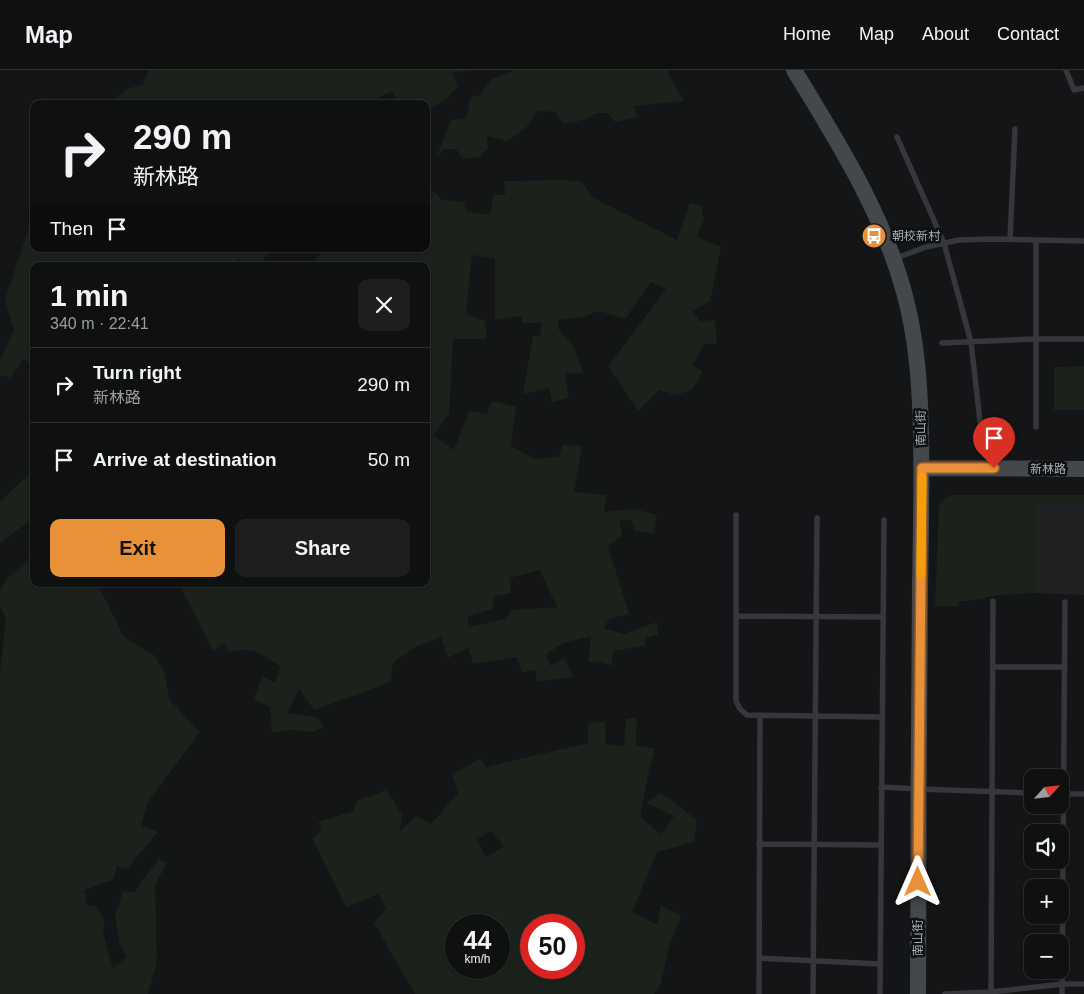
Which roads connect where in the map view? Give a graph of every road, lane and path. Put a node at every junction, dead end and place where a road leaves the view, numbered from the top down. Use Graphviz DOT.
graph roads {
  1 [pos="794,70"];
  2 [pos="1066,70"];
  3 [pos="1084,88"];
  4 [pos="1015,129"];
  5 [pos="897,137"];
  6 [pos="1010,239"];
  7 [pos="1036,240"];
  8 [pos="1084,241"];
  9 [pos="944,243"];
  10 [pos="894,258"];
  11 [pos="1036,339"];
  12 [pos="1084,339"];
  13 [pos="971,342"];
  14 [pos="942,343"];
  15 [pos="1036,427"];
  16 [pos="981,430"];
  17 [pos="922,468"];
  18 [pos="1084,469"];
  19 [pos="736,515"];
  20 [pos="817,518"];
  21 [pos="884,520"];
  22 [pos="993,601"];
  23 [pos="1065,602"];
  24 [pos="736,616"];
  25 [pos="816,617"];
  26 [pos="883,617"];
  27 [pos="993,667"];
  28 [pos="1065,667"];
  29 [pos="760,715"];
  30 [pos="815,716"];
  31 [pos="882,717"];
  32 [pos="1063,769"];
  33 [pos="881,787"];
  34 [pos="918,789"];
  35 [pos="992,792"];
  36 [pos="1024,793"];
  37 [pos="1069,794"];
  38 [pos="1084,794"];
  39 [pos="1062,814"];
  40 [pos="759,844"];
  41 [pos="814,844"];
  42 [pos="881,845"];
  43 [pos="759,958"];
  44 [pos="813,960"];
  45 [pos="880,964"];
  46 [pos="1062,984"];
  47 [pos="1084,984"];
  48 [pos="991,993"];
  49 [pos="759,994"];
  50 [pos="812,994"];
  51 [pos="880,994"];
  52 [pos="918,994"];
  53 [pos="944,994"];
  54 [pos="1062,994"];
  1 -- 10 [label="main road, 南山街"];
  2 -- 3 [label="lane"];
  4 -- 6 [label="lane"];
  5 -- 9 [label="lane"];
  6 -- 7 [label="lane"];
  6 -- 9 [label="lane"];
  7 -- 8 [label="lane"];
  7 -- 11 [label="lane"];
  9 -- 10 [label="lane"];
  9 -- 13 [label="lane"];
  10 -- 17 [label="main road, 南山街"];
  11 -- 12 [label="lane"];
  11 -- 13 [label="lane"];
  11 -- 15 [label="lane"];
  13 -- 14 [label="lane"];
  13 -- 16 [label="lane"];
  17 -- 18 [label="main road, 新林路"];
  17 -- 34 [label="main road, 南山街"];
  19 -- 24 [label="lane"];
  20 -- 25 [label="lane"];
  21 -- 26 [label="lane"];
  22 -- 27 [label="lane"];
  23 -- 28 [label="lane"];
  24 -- 25 [label="lane"];
  24 -- 29 [label="lane"];
  25 -- 26 [label="lane"];
  25 -- 30 [label="lane"];
  26 -- 31 [label="lane"];
  27 -- 28 [label="lane"];
  27 -- 35 [label="lane"];
  28 -- 32 [label="lane"];
  29 -- 30 [label="lane"];
  29 -- 40 [label="lane"];
  30 -- 31 [label="lane"];
  30 -- 41 [label="lane"];
  31 -- 33 [label="lane"];
  33 -- 34 [label="lane"];
  33 -- 42 [label="lane"];
  34 -- 35 [label="lane"];
  34 -- 52 [label="main road, 南山街"];
  35 -- 36 [label="lane"];
  35 -- 48 [label="lane"];
  37 -- 38 [label="lane"];
  39 -- 46 [label="lane"];
  40 -- 41 [label="lane"];
  40 -- 43 [label="lane"];
  41 -- 42 [label="lane"];
  41 -- 44 [label="lane"];
  42 -- 45 [label="lane"];
  43 -- 44 [label="lane"];
  43 -- 49 [label="lane"];
  44 -- 45 [label="lane"];
  44 -- 50 [label="lane"];
  45 -- 51 [label="lane"];
  46 -- 47 [label="lane"];
  46 -- 48 [label="lane"];
  46 -- 54 [label="lane"];
  48 -- 53 [label="lane"];
}
